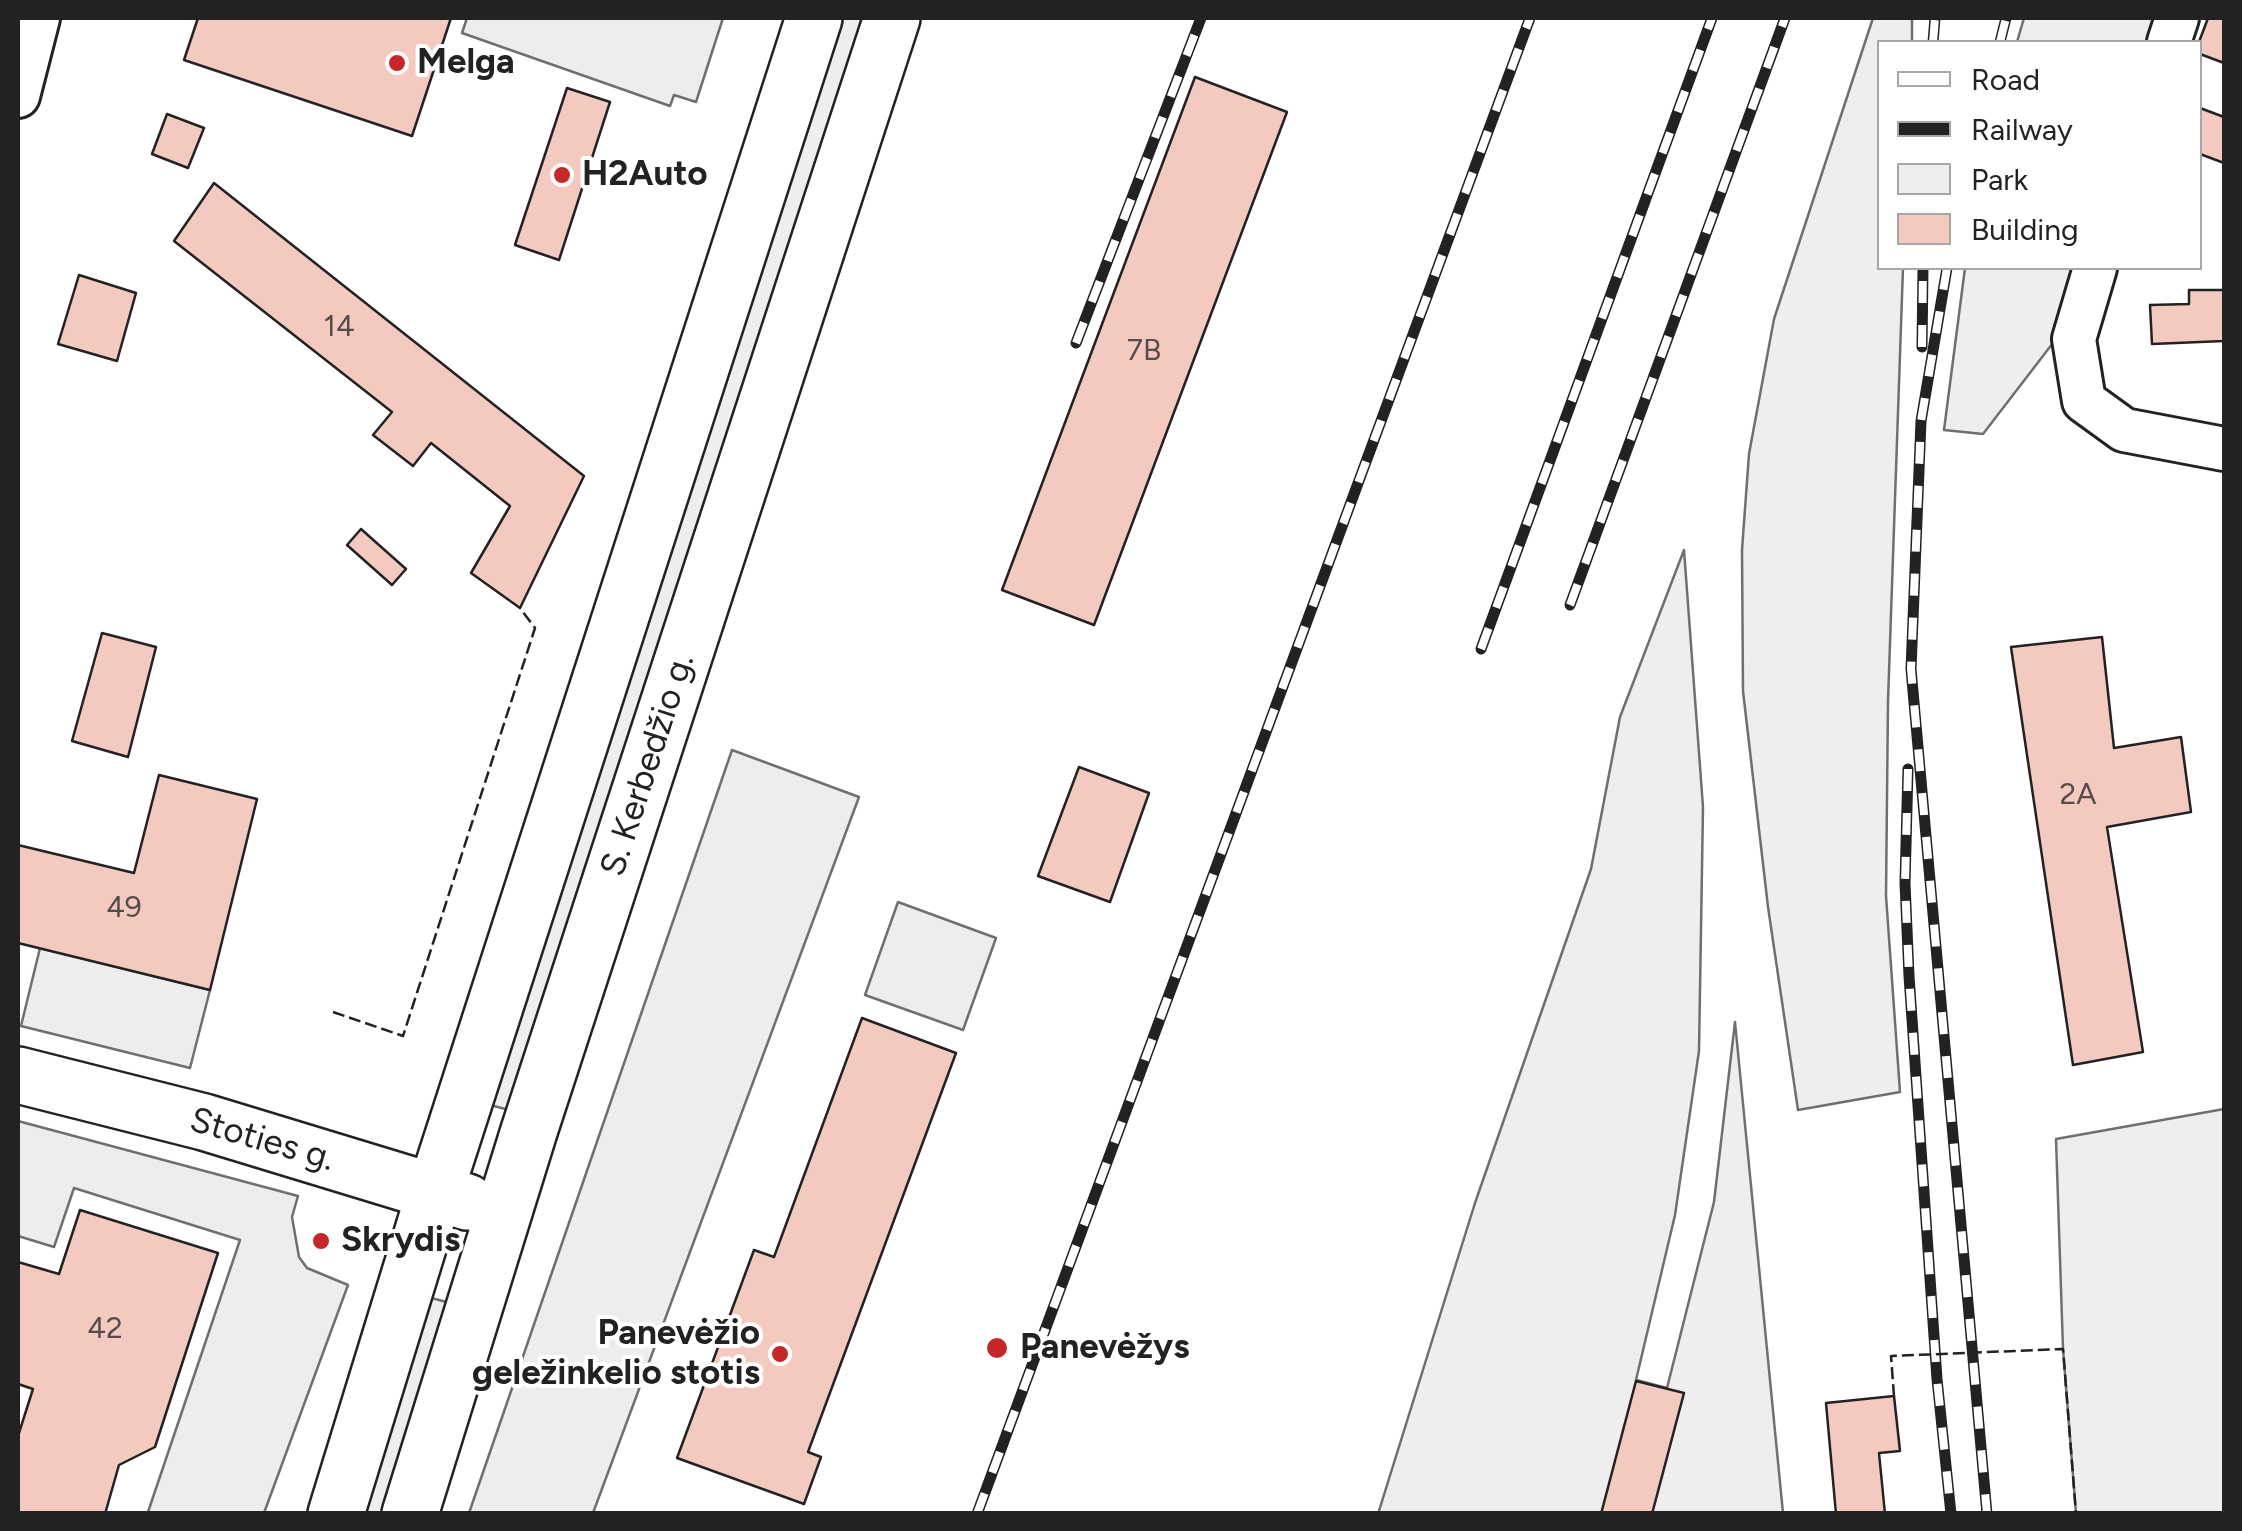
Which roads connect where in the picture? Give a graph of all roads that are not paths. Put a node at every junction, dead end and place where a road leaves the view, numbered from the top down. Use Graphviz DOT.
graph roads {
  1 [pos="38,18"];
  2 [pos="814,18"];
  3 [pos="892,18"];
  4 [pos="18,96"];
  5 [pos="2094,270"];
  6 [pos="2224,449"];
  7 [pos="18,1075"];
  8 [pos="435,1192"];
  9 [pos="504,1214"];
  10 [pos="336,1514"];
  11 [pos="410,1514"];
  1 -- 4 [label="street"];
  2 -- 8 [label="main road, S. Kerbedžio g."];
  3 -- 9 [label="main road, S. Kerbedžio g."];
  5 -- 6 [label="street"];
  7 -- 8 [label="main road, Stoties g."];
  8 -- 9 [label="main road, Stoties g."];
  8 -- 10 [label="main road, S. Kerbedžio g."];
  9 -- 11 [label="main road, S. Kerbedžio g."];
}
